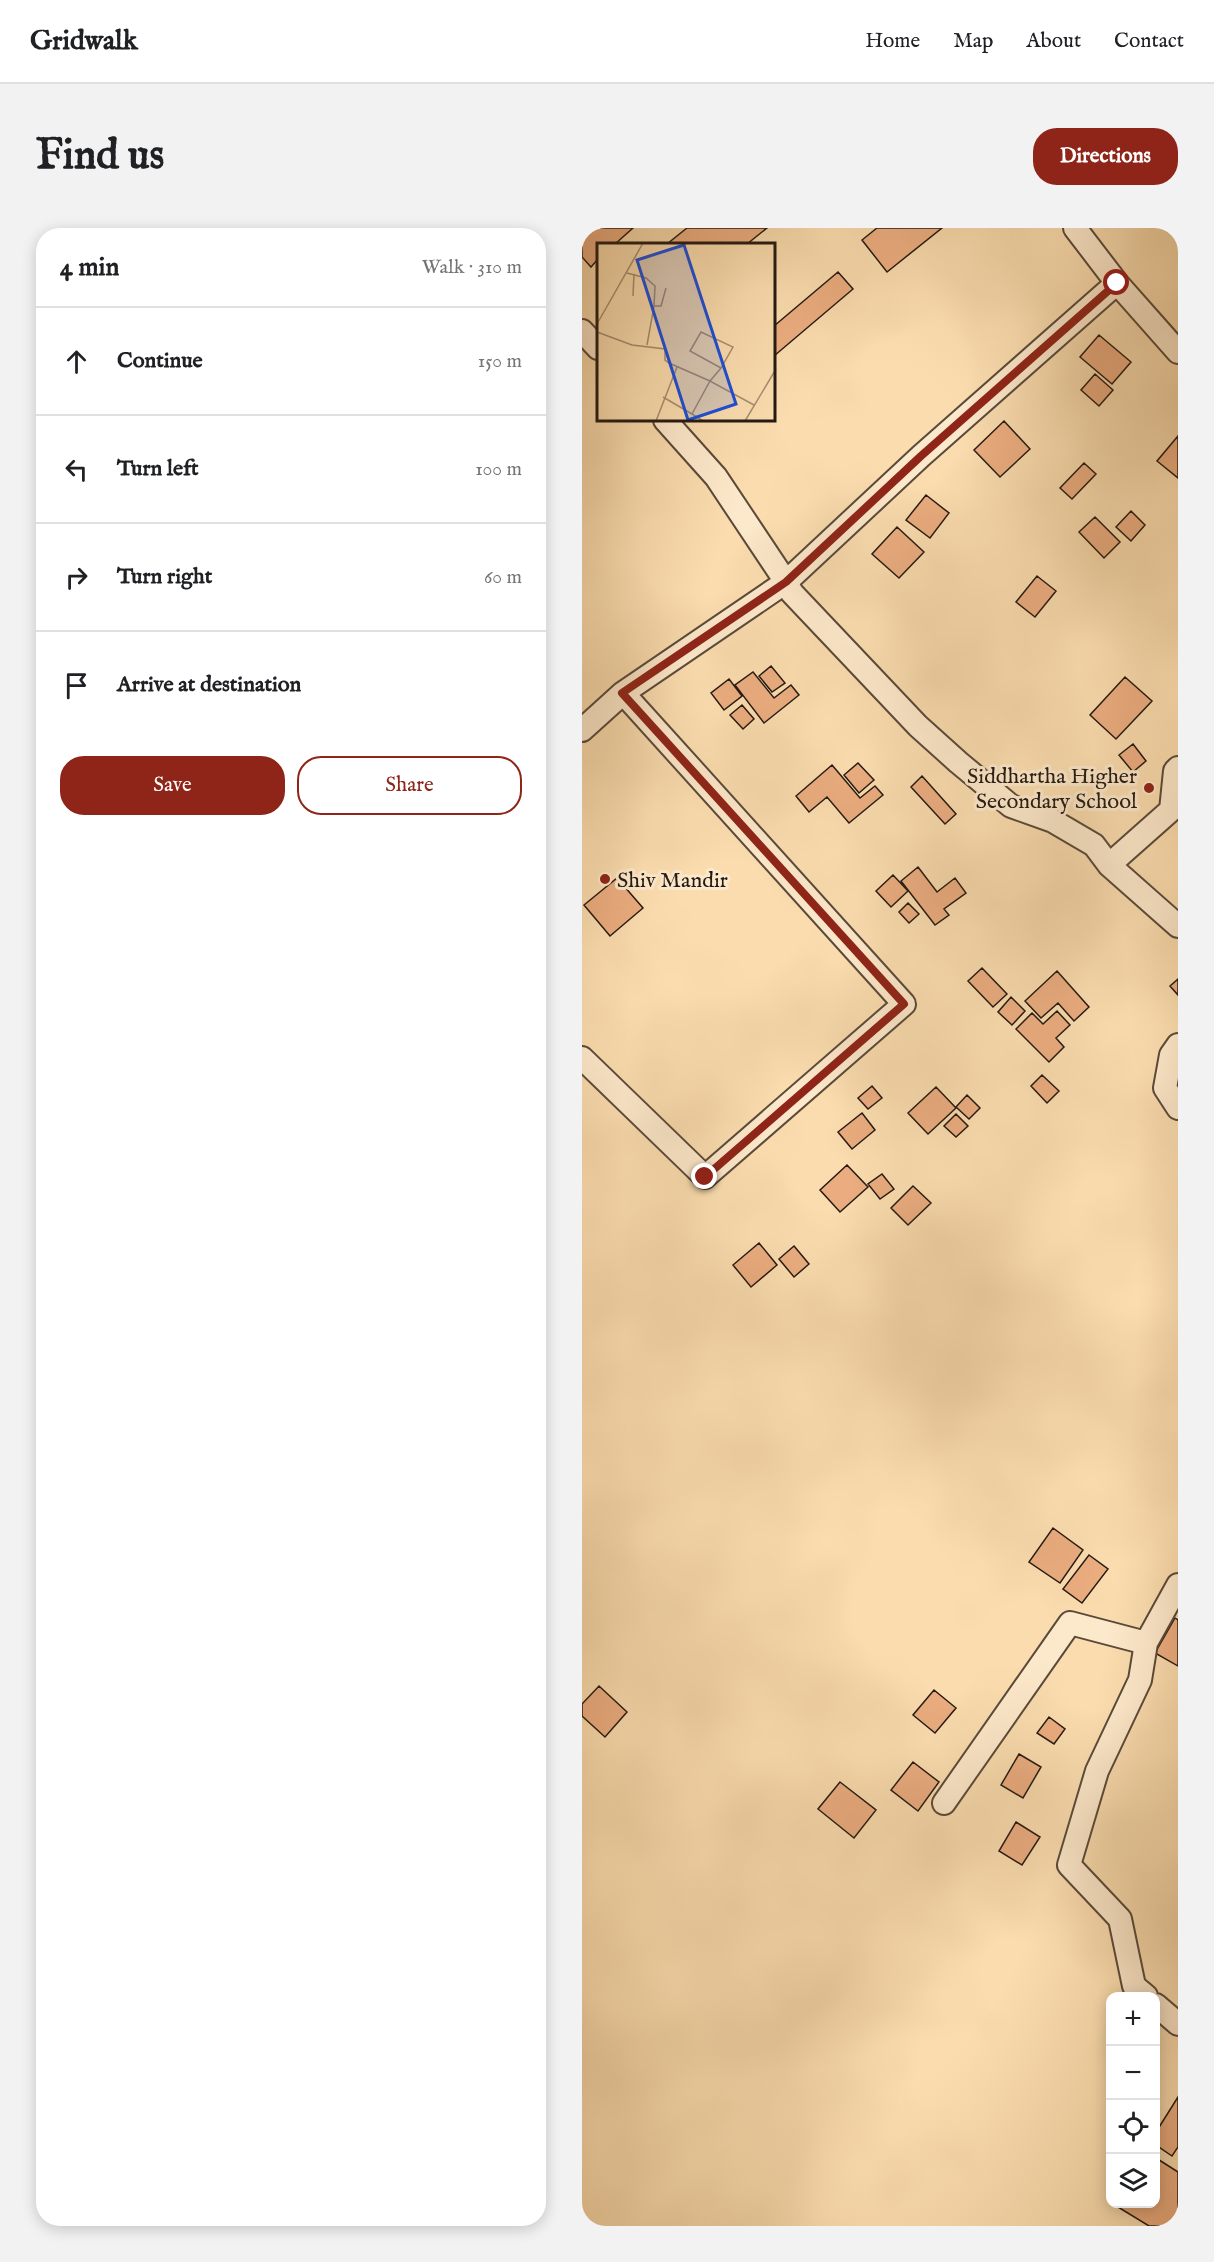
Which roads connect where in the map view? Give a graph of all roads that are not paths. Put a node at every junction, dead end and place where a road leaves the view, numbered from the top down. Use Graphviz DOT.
graph roads {
  1 [pos="1075,228"];
  2 [pos="1117,283"];
  3 [pos="582,331"];
  4 [pos="597,347"];
  5 [pos="1178,352"];
  6 [pos="666,422"];
  7 [pos="786,582"];
  8 [pos="622,693"];
  9 [pos="582,730"];
  10 [pos="1178,768"];
  11 [pos="1109,865"];
  12 [pos="1178,926"];
  13 [pos="1178,1045"];
  14 [pos="582,1058"];
  15 [pos="1178,1108"];
  16 [pos="1178,1585"];
  17 [pos="1146,1643"];
  18 [pos="944,1803"];
  19 [pos="1141,1992"];
  20 [pos="1160,2009"];
  21 [pos="1178,2024"];
  1 -- 2 [label="street"];
  2 -- 5 [label="street"];
  2 -- 7 [label="street"];
  3 -- 4 [label="street"];
  6 -- 7 [label="street"];
  7 -- 8 [label="street"];
  7 -- 11 [label="street"];
  8 -- 9 [label="street"];
  8 -- 14 [label="street"];
  10 -- 11 [label="street"];
  11 -- 12 [label="street"];
  13 -- 15 [label="street"];
  16 -- 17 [label="street"];
  17 -- 18 [label="street"];
  17 -- 19 [label="street"];
  20 -- 21 [label="street"];
}
